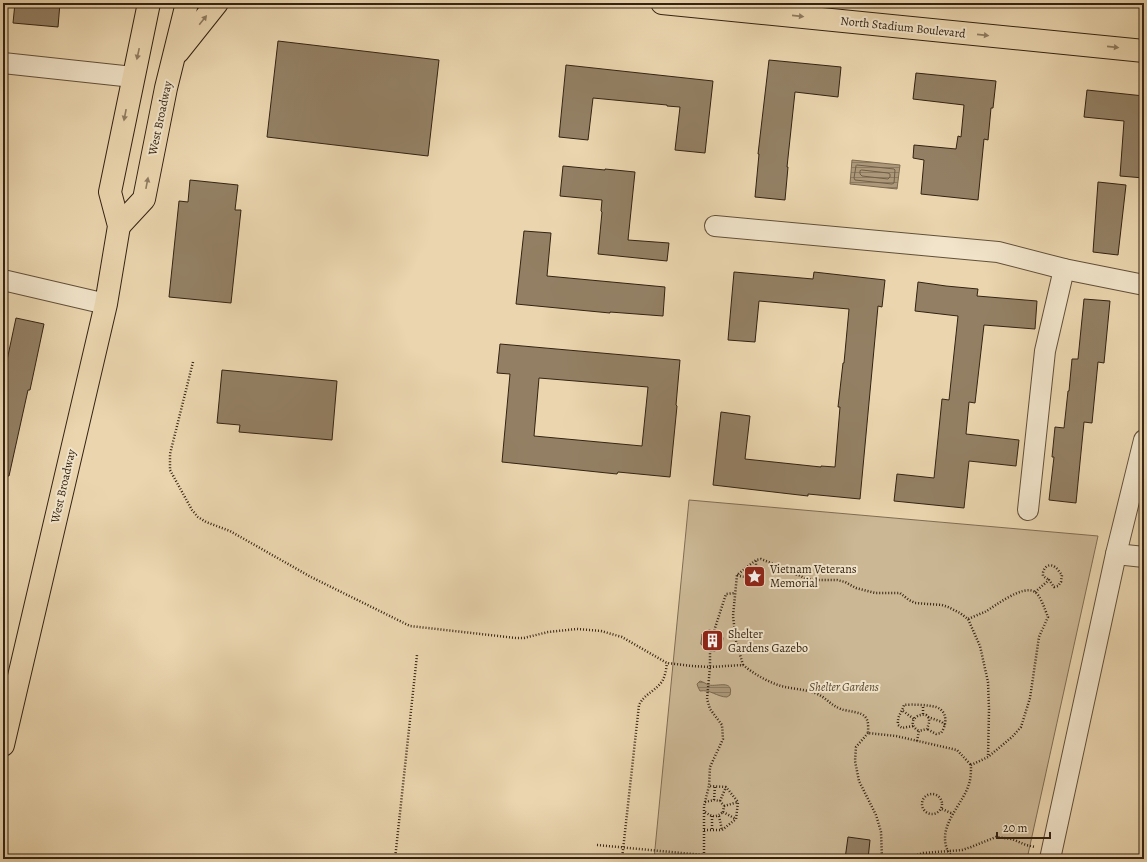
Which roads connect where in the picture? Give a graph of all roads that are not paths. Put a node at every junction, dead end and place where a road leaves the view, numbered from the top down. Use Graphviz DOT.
graph roads {
  1 [pos="134,3"];
  2 [pos="149,3"];
  3 [pos="187,3"];
  4 [pos="217,3"];
  5 [pos="662,3"];
  6 [pos="143,30"];
  7 [pos="1143,51"];
  8 [pos="173,60"];
  9 [pos="3,63"];
  10 [pos="133,77"];
  11 [pos="119,226"];
  12 [pos="715,226"];
  13 [pos="1064,269"];
  14 [pos="3,280"];
  15 [pos="1144,285"];
  16 [pos="106,304"];
  17 [pos="1144,440"];
  18 [pos="1028,510"];
  19 [pos="1116,554"];
  20 [pos="1144,557"];
  21 [pos="3,745"];
  22 [pos="1043,853"];
  1 -- 6 [label="main road"];
  2 -- 6 [label="main road, West Broadway"];
  3 -- 8 [label="main road, West Broadway"];
  8 -- 4 [label="main road, one-way"];
  5 -- 7 [label="main road, North Stadium Boulevard, one-way"];
  6 -- 10 [label="main road, West Broadway, one-way"];
  11 -- 8 [label="main road, West Broadway, one-way"];
  9 -- 10 [label="street"];
  10 -- 11 [label="main road, West Broadway, one-way"];
  11 -- 16 [label="main road, West Broadway"];
  12 -- 13 [label="street"];
  13 -- 15 [label="street"];
  13 -- 18 [label="street"];
  14 -- 16 [label="street"];
  16 -- 21 [label="main road, West Broadway"];
  17 -- 19 [label="street"];
  19 -- 20 [label="street"];
  19 -- 22 [label="street"];
}
